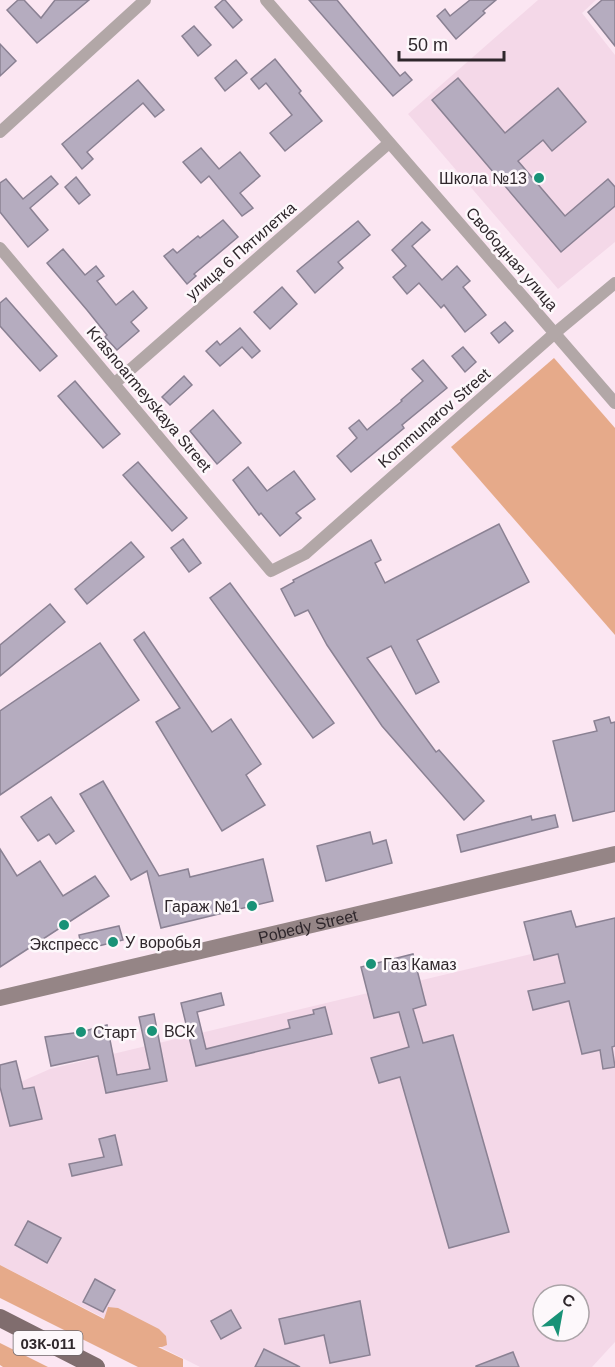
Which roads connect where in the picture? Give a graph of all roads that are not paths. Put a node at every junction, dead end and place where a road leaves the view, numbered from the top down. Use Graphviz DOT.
graph roads {
  1 [pos="145,0"];
  2 [pos="266,0"];
  3 [pos="0,132"];
  4 [pos="389,143"];
  5 [pos="0,248"];
  6 [pos="615,283"];
  7 [pos="555,333"];
  8 [pos="115,383"];
  9 [pos="615,403"];
  10 [pos="271,571"];
  11 [pos="615,854"];
  12 [pos="0,998"];
  13 [pos="0,1318"];
  14 [pos="96,1367"];
  1 -- 3 [label="street"];
  2 -- 4 [label="street, Свободная улица"];
  4 -- 7 [label="street, Свободная улица"];
  4 -- 8 [label="street, улица 6 Пятилетка"];
  5 -- 8 [label="street, Krasnoarmeyskaya Street"];
  6 -- 7 [label="street, Kommunarov Street"];
  7 -- 9 [label="street, Свободная улица"];
  7 -- 10 [label="street, Kommunarov Street"];
  8 -- 10 [label="street, Krasnoarmeyskaya Street"];
  11 -- 12 [label="street, Pobedy Street"];
  13 -- 14 [label="main road, 03К-011"];
}
